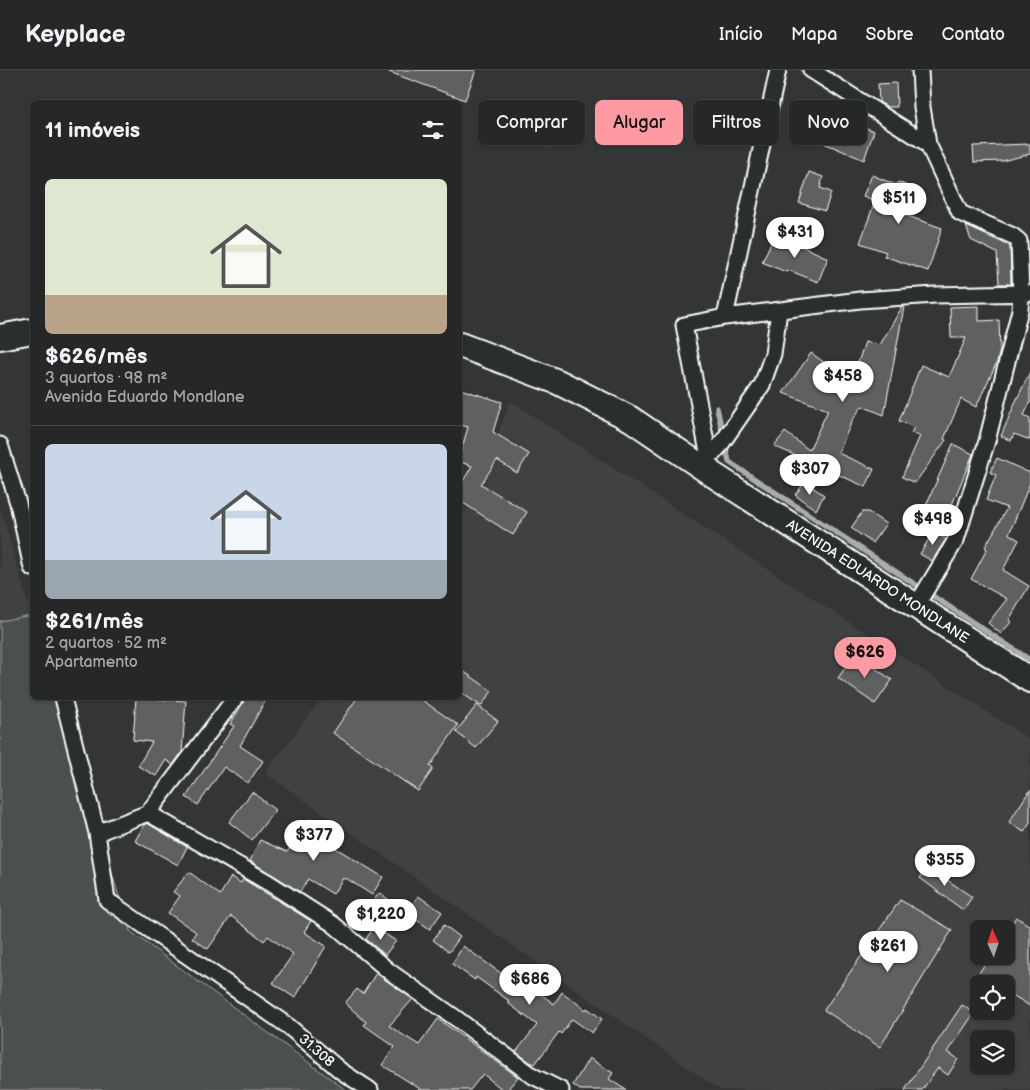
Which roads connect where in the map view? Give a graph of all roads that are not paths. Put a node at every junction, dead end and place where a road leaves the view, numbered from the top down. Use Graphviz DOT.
graph roads {
  1 [pos="778,70"];
  2 [pos="811,70"];
  3 [pos="920,70"];
  4 [pos="928,144"];
  5 [pos="1026,294"];
  6 [pos="779,310"];
  7 [pos="725,317"];
  8 [pos="30,331"];
  9 [pos="0,337"];
  10 [pos="462,346"];
  11 [pos="0,445"];
  12 [pos="710,466"];
  13 [pos="30,559"];
  14 [pos="916,606"];
  15 [pos="1030,680"];
  16 [pos="64,700"];
  17 [pos="234,700"];
  18 [pos="148,813"];
  19 [pos="97,834"];
  20 [pos="370,1090"];
  21 [pos="561,1090"];
  1 -- 7 [label="street"];
  2 -- 4 [label="street"];
  3 -- 4 [label="street"];
  4 -- 5 [label="street"];
  5 -- 6 [label="street"];
  5 -- 14 [label="street"];
  6 -- 7 [label="street"];
  6 -- 12 [label="street"];
  7 -- 12 [label="street"];
  8 -- 9 [label="main road"];
  10 -- 12 [label="main road, AVENIDA EDUARDO MONDLANE"];
  11 -- 13 [label="street"];
  12 -- 14 [label="main road, AVENIDA EDUARDO MONDLANE"];
  14 -- 15 [label="main road, AVENIDA EDUARDO MONDLANE"];
  16 -- 19 [label="street, 31.308"];
  17 -- 18 [label="street"];
  18 -- 19 [label="street"];
  18 -- 21 [label="street"];
  19 -- 20 [label="street, 31.308"];
}
